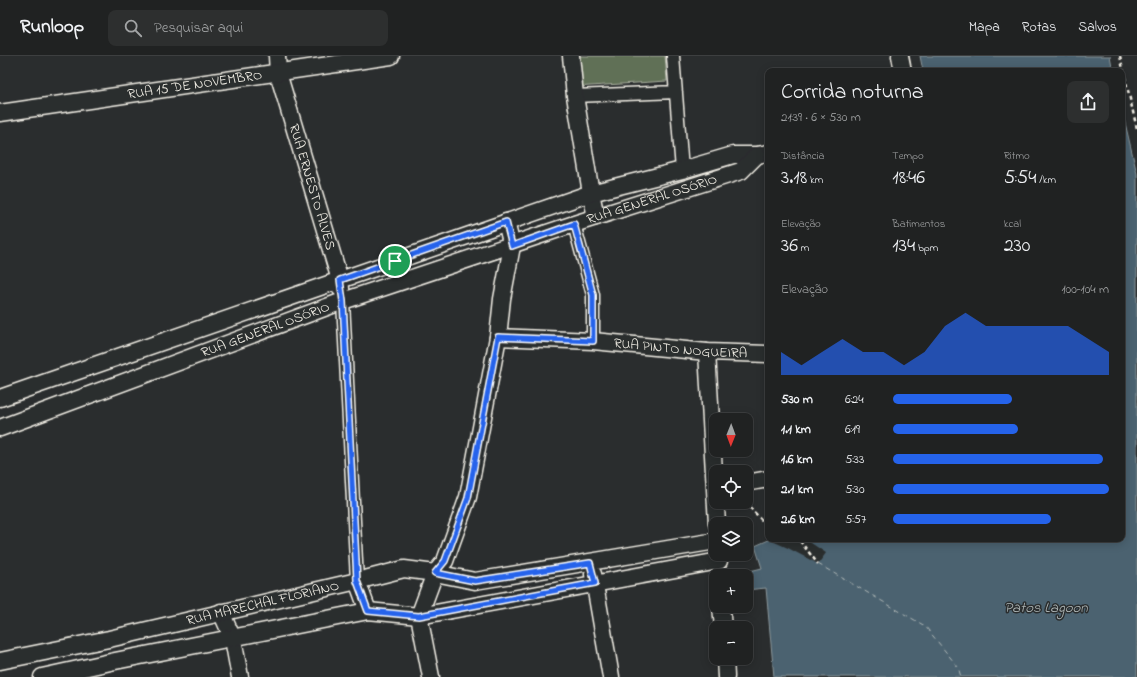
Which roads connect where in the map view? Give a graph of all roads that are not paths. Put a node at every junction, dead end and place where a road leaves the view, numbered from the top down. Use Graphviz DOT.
graph roads {
  1 [pos="277,56"];
  2 [pos="391,56"];
  3 [pos="571,56"];
  4 [pos="673,56"];
  5 [pos="900,56"];
  6 [pos="902,68"];
  7 [pos="278,73"];
  8 [pos="676,92"];
  9 [pos="576,96"];
  10 [pos="0,113"];
  11 [pos="763,154"];
  12 [pos="682,170"];
  13 [pos="591,193"];
  14 [pos="596,217"];
  15 [pos="506,222"];
  16 [pos="574,224"];
  17 [pos="512,246"];
  18 [pos="340,280"];
  19 [pos="343,301"];
  20 [pos="498,337"];
  21 [pos="593,341"];
  22 [pos="707,352"];
  23 [pos="765,354"];
  24 [pos="0,398"];
  25 [pos="0,428"];
  26 [pos="714,465"];
  27 [pos="765,480"];
  28 [pos="753,482"];
  29 [pos="709,542"];
  30 [pos="590,563"];
  31 [pos="719,564"];
  32 [pos="435,573"];
  33 [pos="357,581"];
  34 [pos="595,583"];
  35 [pos="368,611"];
  36 [pos="221,612"];
  37 [pos="419,616"];
  38 [pos="233,638"];
  39 [pos="108,639"];
  40 [pos="0,661"];
  41 [pos="116,661"];
  42 [pos="725,665"];
  43 [pos="42,677"];
  44 [pos="240,677"];
  45 [pos="431,677"];
  46 [pos="611,677"];
  47 [pos="726,677"];
  1 -- 7 [label="street, RUA ERNESTO ALVES"];
  2 -- 7 [label="street, RUA 15 DE NOVEMBRO"];
  3 -- 9 [label="street"];
  4 -- 8 [label="street"];
  5 -- 6 [label="street"];
  7 -- 10 [label="street, RUA 15 DE NOVEMBRO"];
  7 -- 18 [label="street, RUA ERNESTO ALVES"];
  8 -- 9 [label="street"];
  8 -- 12 [label="street"];
  9 -- 13 [label="street"];
  11 -- 12 [label="street, RUA GENERAL OSÓRIO"];
  11 -- 14 [label="street, RUA GENERAL OSÓRIO"];
  12 -- 13 [label="street, RUA GENERAL OSÓRIO"];
  13 -- 14 [label="street"];
  13 -- 15 [label="street, RUA GENERAL OSÓRIO"];
  14 -- 16 [label="street, RUA GENERAL OSÓRIO"];
  15 -- 17 [label="street"];
  15 -- 18 [label="street, RUA GENERAL OSÓRIO"];
  16 -- 17 [label="street, RUA GENERAL OSÓRIO"];
  16 -- 21 [label="street"];
  17 -- 19 [label="street, RUA GENERAL OSÓRIO"];
  17 -- 20 [label="street"];
  18 -- 19 [label="street, RUA ERNESTO ALVES"];
  18 -- 24 [label="street, RUA GENERAL OSÓRIO"];
  19 -- 25 [label="street, RUA GENERAL OSÓRIO"];
  19 -- 33 [label="street"];
  20 -- 21 [label="street, RUA PINTO NOGUEIRA"];
  20 -- 32 [label="street"];
  21 -- 22 [label="street, RUA PINTO NOGUEIRA"];
  22 -- 23 [label="street, RUA PINTO NOGUEIRA"];
  22 -- 26 [label="street"];
  27 -- 28 [label="street"];
  29 -- 30 [label="street, RUA MARECHAL FLORIANO"];
  30 -- 32 [label="street, RUA MARECHAL FLORIANO"];
  30 -- 34 [label="street"];
  31 -- 34 [label="street, RUA MARECHAL FLORIANO"];
  32 -- 33 [label="street, RUA MARECHAL FLORIANO"];
  32 -- 37 [label="street"];
  33 -- 35 [label="street"];
  33 -- 36 [label="street, RUA MARECHAL FLORIANO"];
  34 -- 37 [label="street, RUA MARECHAL FLORIANO"];
  34 -- 46 [label="street"];
  35 -- 37 [label="street, RUA MARECHAL FLORIANO"];
  35 -- 38 [label="street, RUA MARECHAL FLORIANO"];
  36 -- 38 [label="street"];
  36 -- 39 [label="street, RUA MARECHAL FLORIANO"];
  37 -- 45 [label="street"];
  38 -- 41 [label="street, RUA MARECHAL FLORIANO"];
  38 -- 44 [label="street"];
  39 -- 40 [label="street, RUA MARECHAL FLORIANO"];
  39 -- 41 [label="street"];
  41 -- 43 [label="street, RUA MARECHAL FLORIANO"];
  42 -- 47 [label="street"];
}
